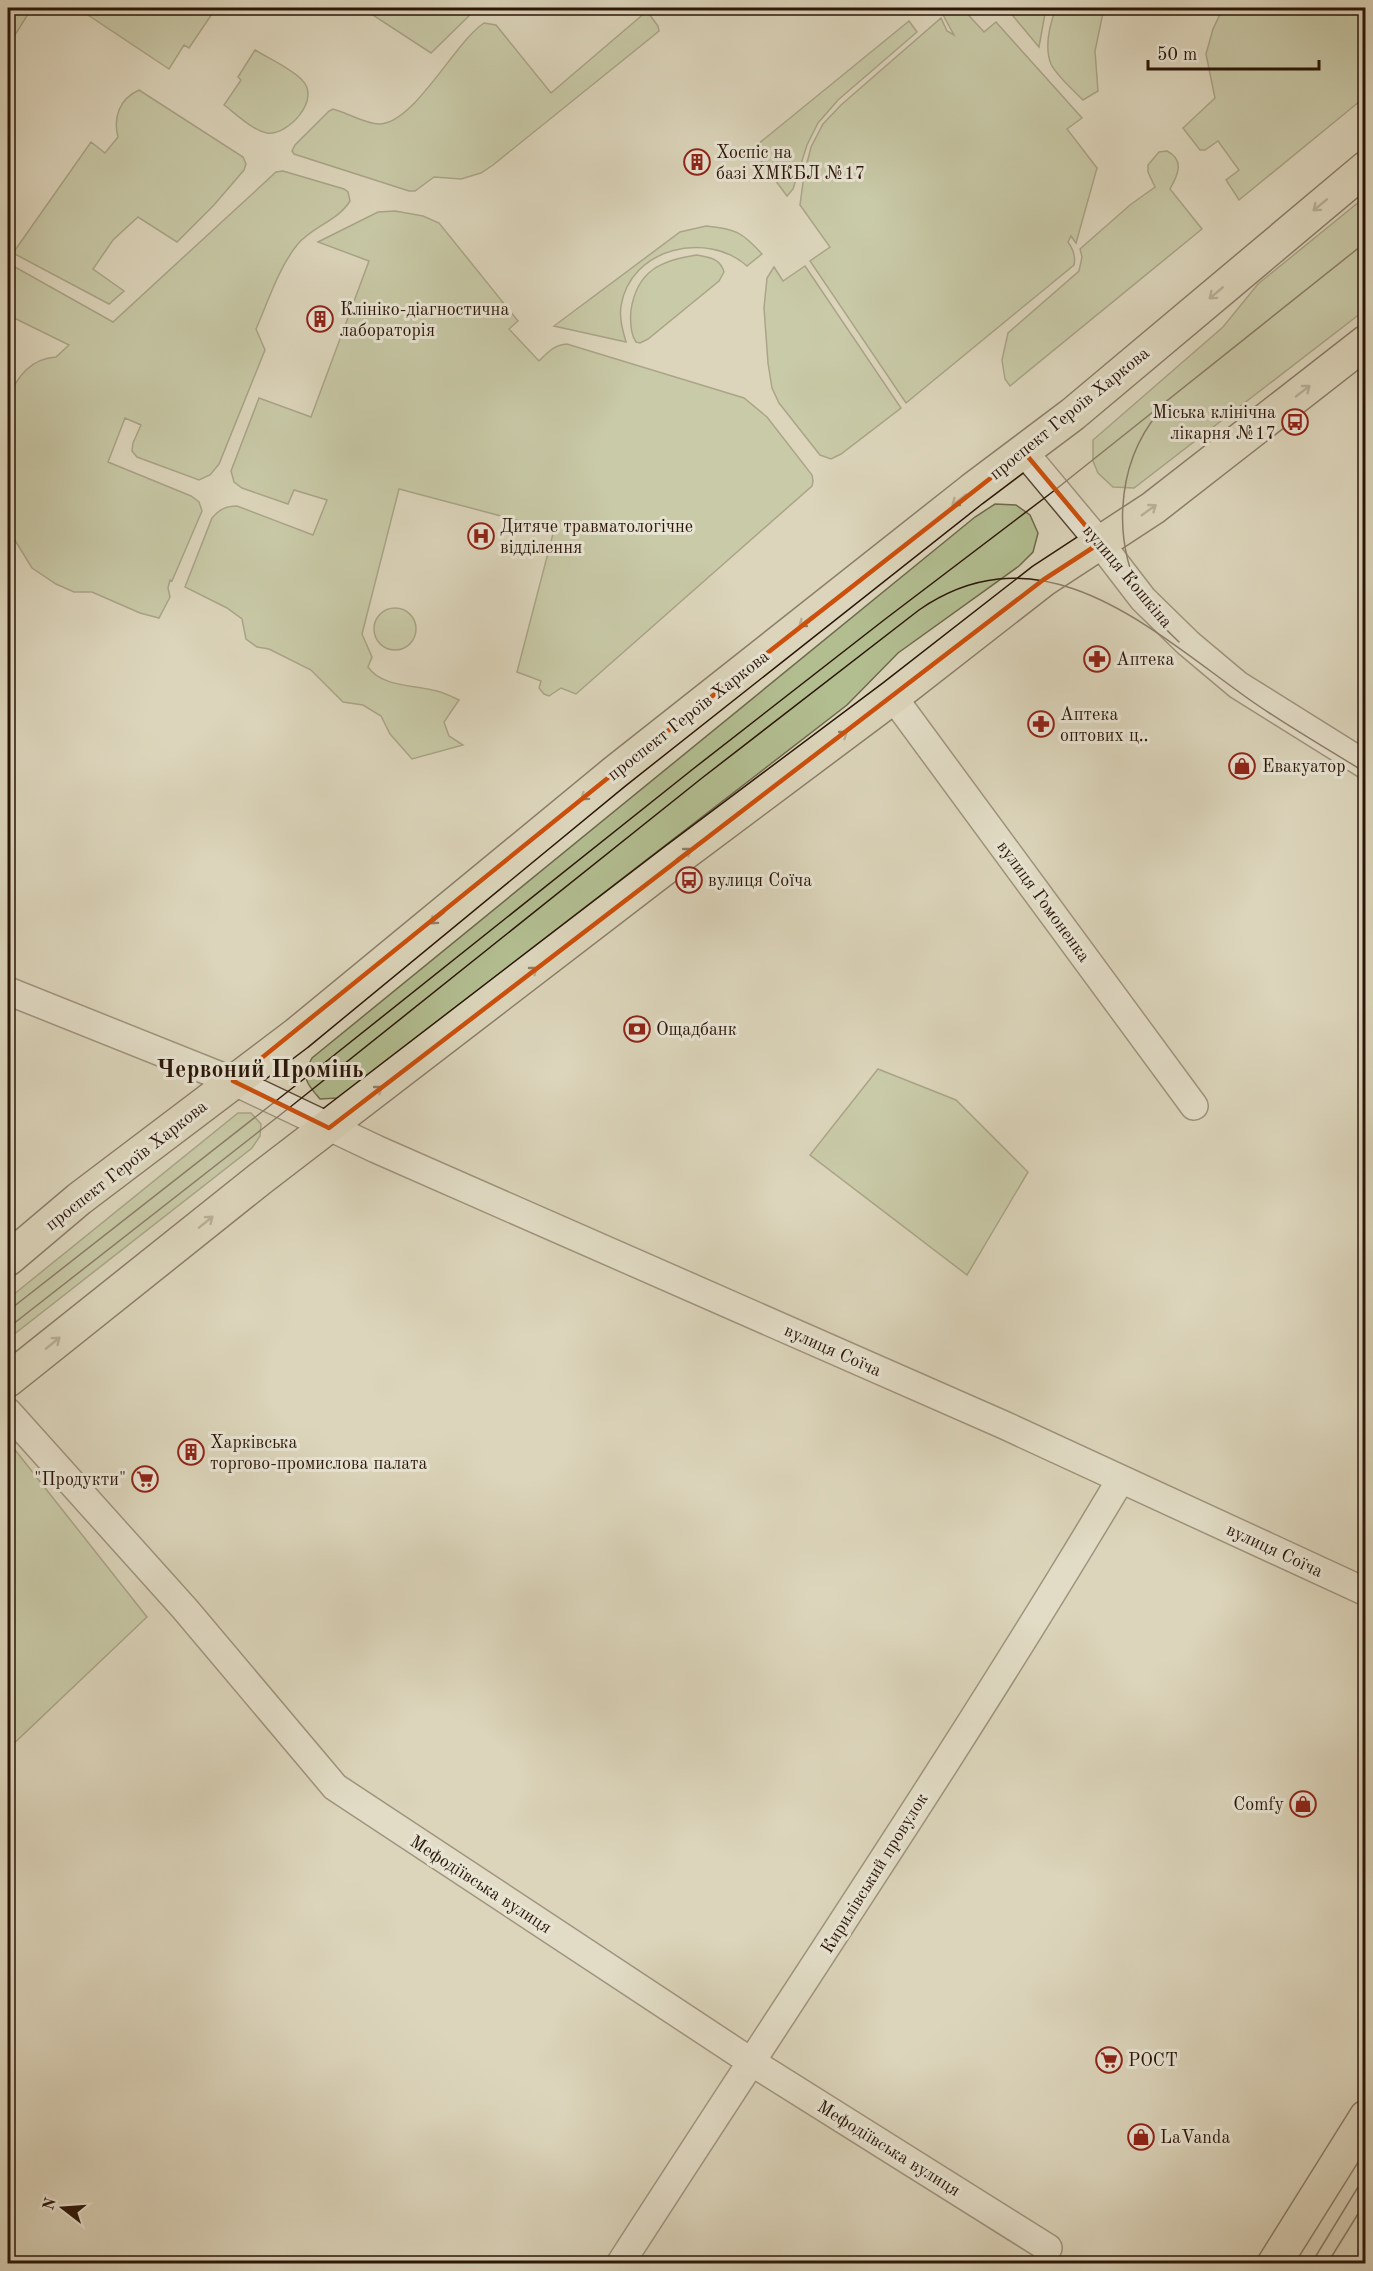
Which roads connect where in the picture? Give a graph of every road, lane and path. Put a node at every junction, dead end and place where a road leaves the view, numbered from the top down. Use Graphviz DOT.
graph roads {
  1 [pos="1365,168"];
  2 [pos="1365,342"];
  3 [pos="1024,452"];
  4 [pos="1100,543"];
  5 [pos="893,697"];
  6 [pos="1365,765"];
  7 [pos="8,991"];
  8 [pos="233,1081"];
  9 [pos="1194,1106"];
  10 [pos="329,1128"];
  11 [pos="8,1258"];
  12 [pos="8,1380"];
  13 [pos="8,1412"];
  14 [pos="1121,1479"];
  15 [pos="1365,1592"];
  16 [pos="750,2061"];
  17 [pos="1365,2117"];
  18 [pos="1048,2248"];
  19 [pos="620,2264"];
  20 [pos="1274,2264"];
  1 -- 3 [label="main road, проспект Героїв Харкова, one-way"];
  4 -- 2 [label="main road, one-way"];
  3 -- 4 [label="street, вулиця Кошкіна"];
  3 -- 8 [label="main road, проспект Героїв Харкова, one-way"];
  4 -- 5 [label="main road"];
  4 -- 6 [label="street, вулиця Кошкіна"];
  5 -- 9 [label="street, вулиця Гомоненка"];
  10 -- 5 [label="main road, one-way"];
  7 -- 8 [label="street, вулиця Соїча"];
  8 -- 10 [label="street, вулиця Соїча"];
  8 -- 11 [label="main road, проспект Героїв Харкова"];
  12 -- 10 [label="main road, one-way"];
  10 -- 14 [label="street, вулиця Соїча"];
  13 -- 16 [label="street, Мефодіївська вулиця"];
  14 -- 15 [label="street, вулиця Соїча"];
  14 -- 16 [label="street, Кирилівський провулок"];
  16 -- 18 [label="street, Мефодіївська вулиця"];
  16 -- 19 [label="street, Кирилівський провулок"];
  17 -- 20 [label="main road"];
}
